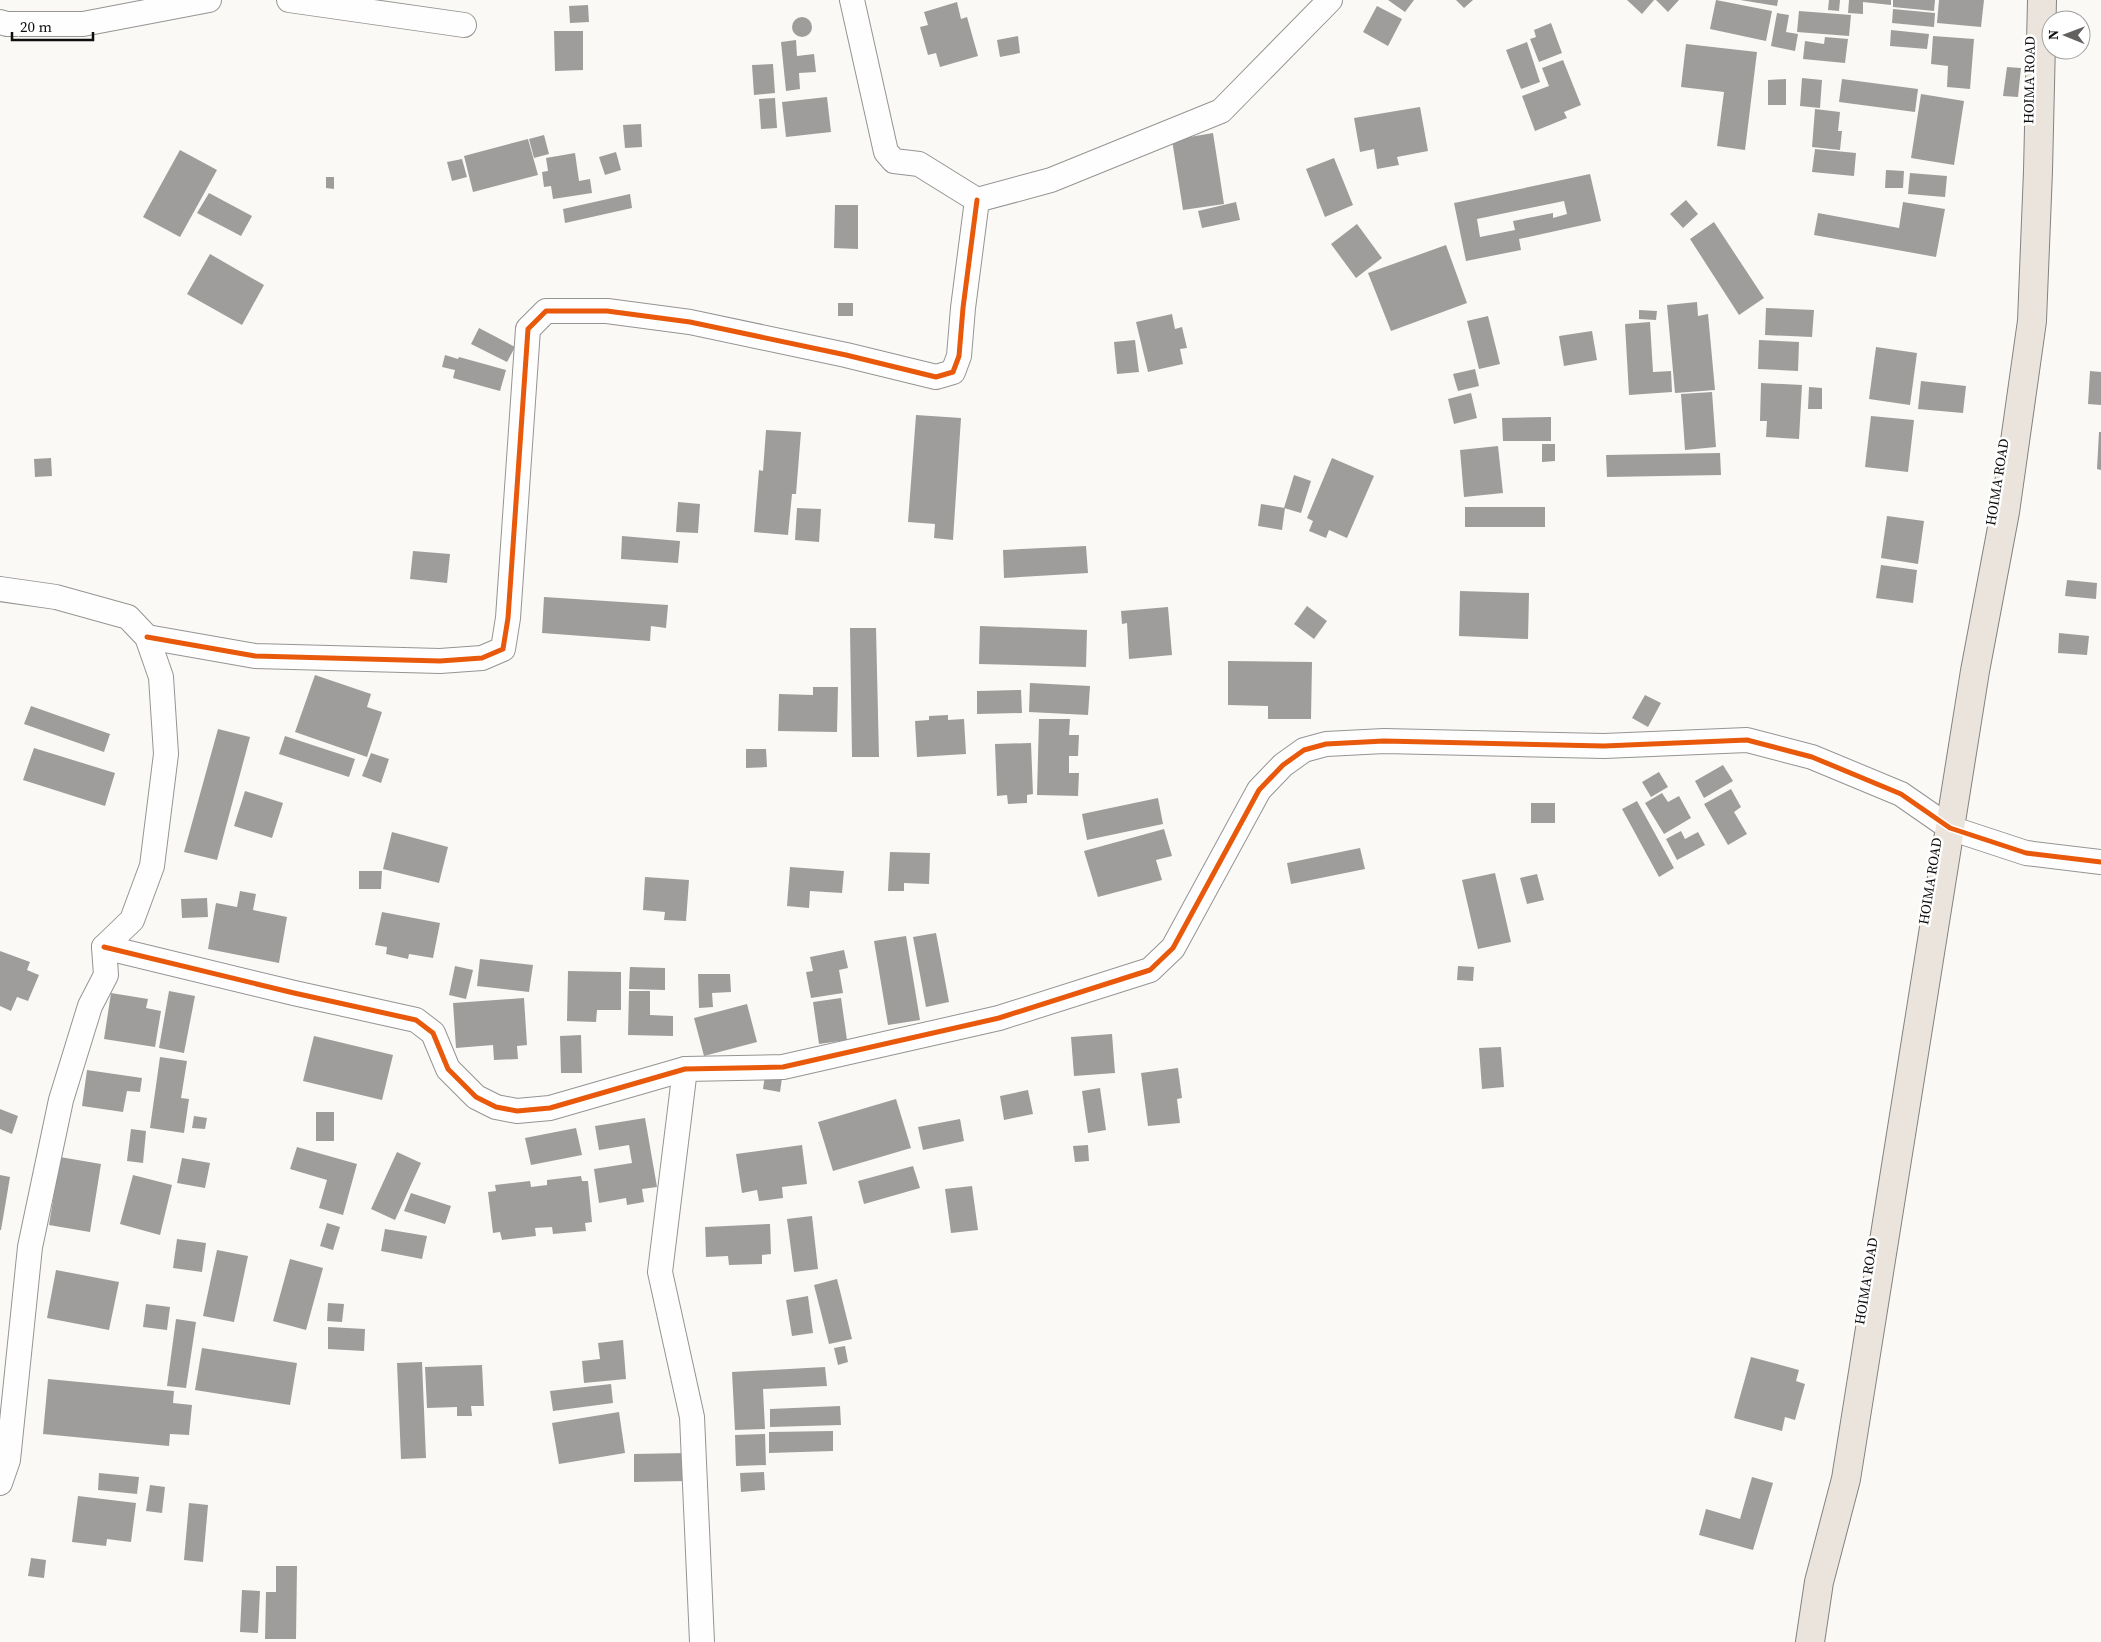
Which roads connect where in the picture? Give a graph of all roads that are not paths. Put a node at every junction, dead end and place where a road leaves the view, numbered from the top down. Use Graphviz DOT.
graph roads {
  1 [pos="210,0"];
  2 [pos="289,0"];
  3 [pos="852,0"];
  4 [pos="1330,0"];
  5 [pos="2042,0"];
  6 [pos="0,22"];
  7 [pos="464,25"];
  8 [pos="977,200"];
  9 [pos="0,589"];
  10 [pos="147,637"];
  11 [pos="1950,828"];
  12 [pos="2101,862"];
  13 [pos="104,947"];
  14 [pos="685,1069"];
  15 [pos="0,1483"];
  16 [pos="702,1642"];
  17 [pos="1810,1642"];
  1 -- 6 [label="street"];
  2 -- 7 [label="street"];
  3 -- 8 [label="street"];
  4 -- 8 [label="street"];
  5 -- 11 [label="main road, HOIMA ROAD"];
  8 -- 10 [label="street"];
  9 -- 10 [label="street"];
  10 -- 13 [label="street"];
  11 -- 12 [label="street"];
  11 -- 14 [label="street"];
  11 -- 17 [label="main road, HOIMA ROAD"];
  13 -- 14 [label="street"];
  13 -- 15 [label="street"];
  14 -- 16 [label="street"];
}
